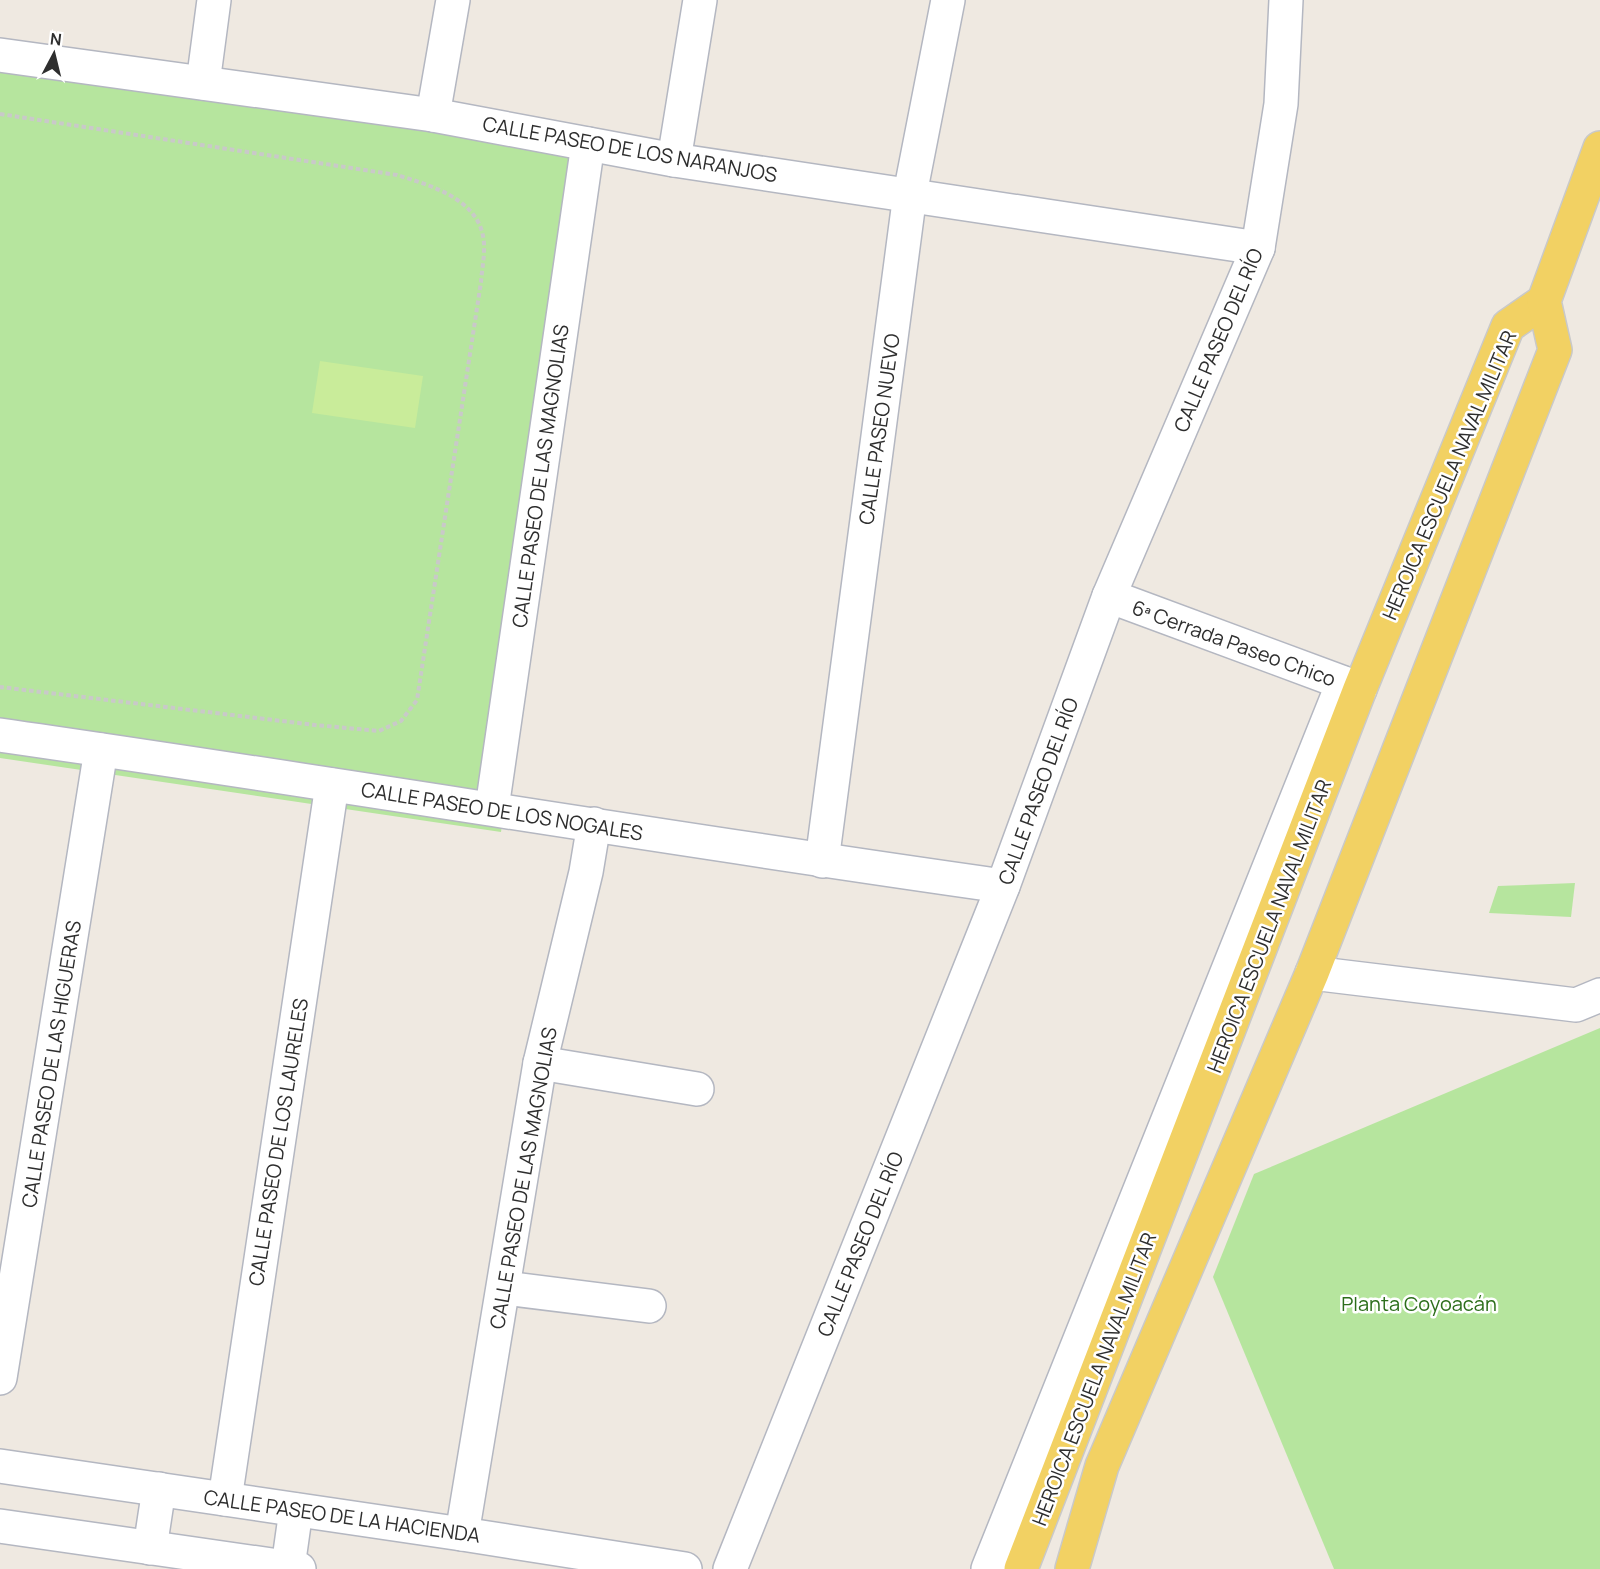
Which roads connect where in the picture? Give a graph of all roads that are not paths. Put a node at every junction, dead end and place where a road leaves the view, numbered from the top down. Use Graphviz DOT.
graph roads {
  1 [pos="214,0"];
  2 [pos="453,0"];
  3 [pos="700,0"];
  4 [pos="948,0"];
  5 [pos="1286,0"];
  6 [pos="0,55"];
  7 [pos="203,83"];
  8 [pos="433,115"];
  9 [pos="588,144"];
  10 [pos="1600,148"];
  11 [pos="674,159"];
  12 [pos="910,194"];
  13 [pos="1258,248"];
  14 [pos="1544,301"];
  15 [pos="1109,596"];
  16 [pos="1351,686"];
  17 [pos="0,735"];
  18 [pos="101,750"];
  19 [pos="332,785"];
  20 [pos="492,808"];
  21 [pos="594,824"];
  22 [pos="822,861"];
  23 [pos="1003,886"];
  24 [pos="1312,973"];
  25 [pos="1600,995"];
  26 [pos="540,1063"];
  27 [pos="697,1089"];
  28 [pos="504,1288"];
  29 [pos="649,1306"];
  30 [pos="0,1378"];
  31 [pos="0,1466"];
  32 [pos="159,1489"];
  33 [pos="225,1499"];
  34 [pos="296,1510"];
  35 [pos="0,1526"];
  36 [pos="462,1534"];
  37 [pos="150,1548"];
  38 [pos="231,1564"];
  39 [pos="294,1568"];
  40 [pos="684,1569"];
  41 [pos="730,1569"];
  42 [pos="988,1569"];
  43 [pos="1021,1569"];
  44 [pos="1072,1569"];
  1 -- 7 [label="street"];
  2 -- 8 [label="street"];
  3 -- 11 [label="street"];
  4 -- 12 [label="street, CALLE PASEO NUEVO"];
  5 -- 13 [label="street, CALLE PASEO DEL RÍO"];
  6 -- 7 [label="street, CALLE PASEO DE LOS NARANJOS"];
  7 -- 8 [label="street, CALLE PASEO DE LOS NARANJOS"];
  8 -- 9 [label="street, CALLE PASEO DE LOS NARANJOS"];
  9 -- 11 [label="street, CALLE PASEO DE LOS NARANJOS"];
  9 -- 20 [label="street, CALLE PASEO DE LAS MAGNOLIAS"];
  10 -- 14 [label="main road"];
  11 -- 12 [label="street, CALLE PASEO DE LOS NARANJOS"];
  12 -- 13 [label="street, CALLE PASEO DE LOS NARANJOS"];
  12 -- 22 [label="street, CALLE PASEO NUEVO"];
  13 -- 15 [label="street, CALLE PASEO DEL RÍO"];
  14 -- 16 [label="main road, HEROICA ESCUELA NAVAL MILITAR"];
  14 -- 24 [label="main road, HEROICA ESCUELA NAVAL MILITAR"];
  15 -- 16 [label="street, 6ª Cerrada Paseo Chico"];
  15 -- 23 [label="street, CALLE PASEO DEL RÍO"];
  16 -- 42 [label="street, HEROICA ESCUELA NAVAL MILITAR"];
  16 -- 43 [label="main road, HEROICA ESCUELA NAVAL MILITAR"];
  17 -- 18 [label="street, CALLE PASEO DE LOS NOGALES"];
  18 -- 19 [label="street, CALLE PASEO DE LOS NOGALES"];
  18 -- 30 [label="street, CALLE PASEO DE LAS HIGUERAS"];
  19 -- 20 [label="street, CALLE PASEO DE LOS NOGALES"];
  19 -- 33 [label="street, CALLE PASEO DE LOS LAURELES"];
  20 -- 21 [label="street, CALLE PASEO DE LOS NOGALES"];
  21 -- 22 [label="street, CALLE PASEO DE LOS NOGALES"];
  21 -- 26 [label="street, CALLE PASEO DE LAS MAGNOLIAS"];
  22 -- 23 [label="street, CALLE PASEO DE LOS NOGALES"];
  23 -- 41 [label="street, CALLE PASEO DEL RÍO"];
  24 -- 25 [label="street"];
  24 -- 44 [label="main road, HEROICA ESCUELA NAVAL MILITAR"];
  26 -- 27 [label="street"];
  26 -- 28 [label="street, CALLE PASEO DE LAS MAGNOLIAS"];
  28 -- 29 [label="street"];
  28 -- 36 [label="street, CALLE PASEO DE LAS MAGNOLIAS"];
  31 -- 32 [label="street, CALLE PASEO DE LA HACIENDA"];
  32 -- 33 [label="street, CALLE PASEO DE LA HACIENDA"];
  32 -- 37 [label="street"];
  33 -- 34 [label="street, CALLE PASEO DE LA HACIENDA"];
  34 -- 36 [label="street, CALLE PASEO DE LA HACIENDA"];
  34 -- 39 [label="street"];
  35 -- 37 [label="street"];
  36 -- 40 [label="street, CALLE PASEO DE LA HACIENDA"];
  37 -- 38 [label="street"];
  38 -- 39 [label="street"];
}
